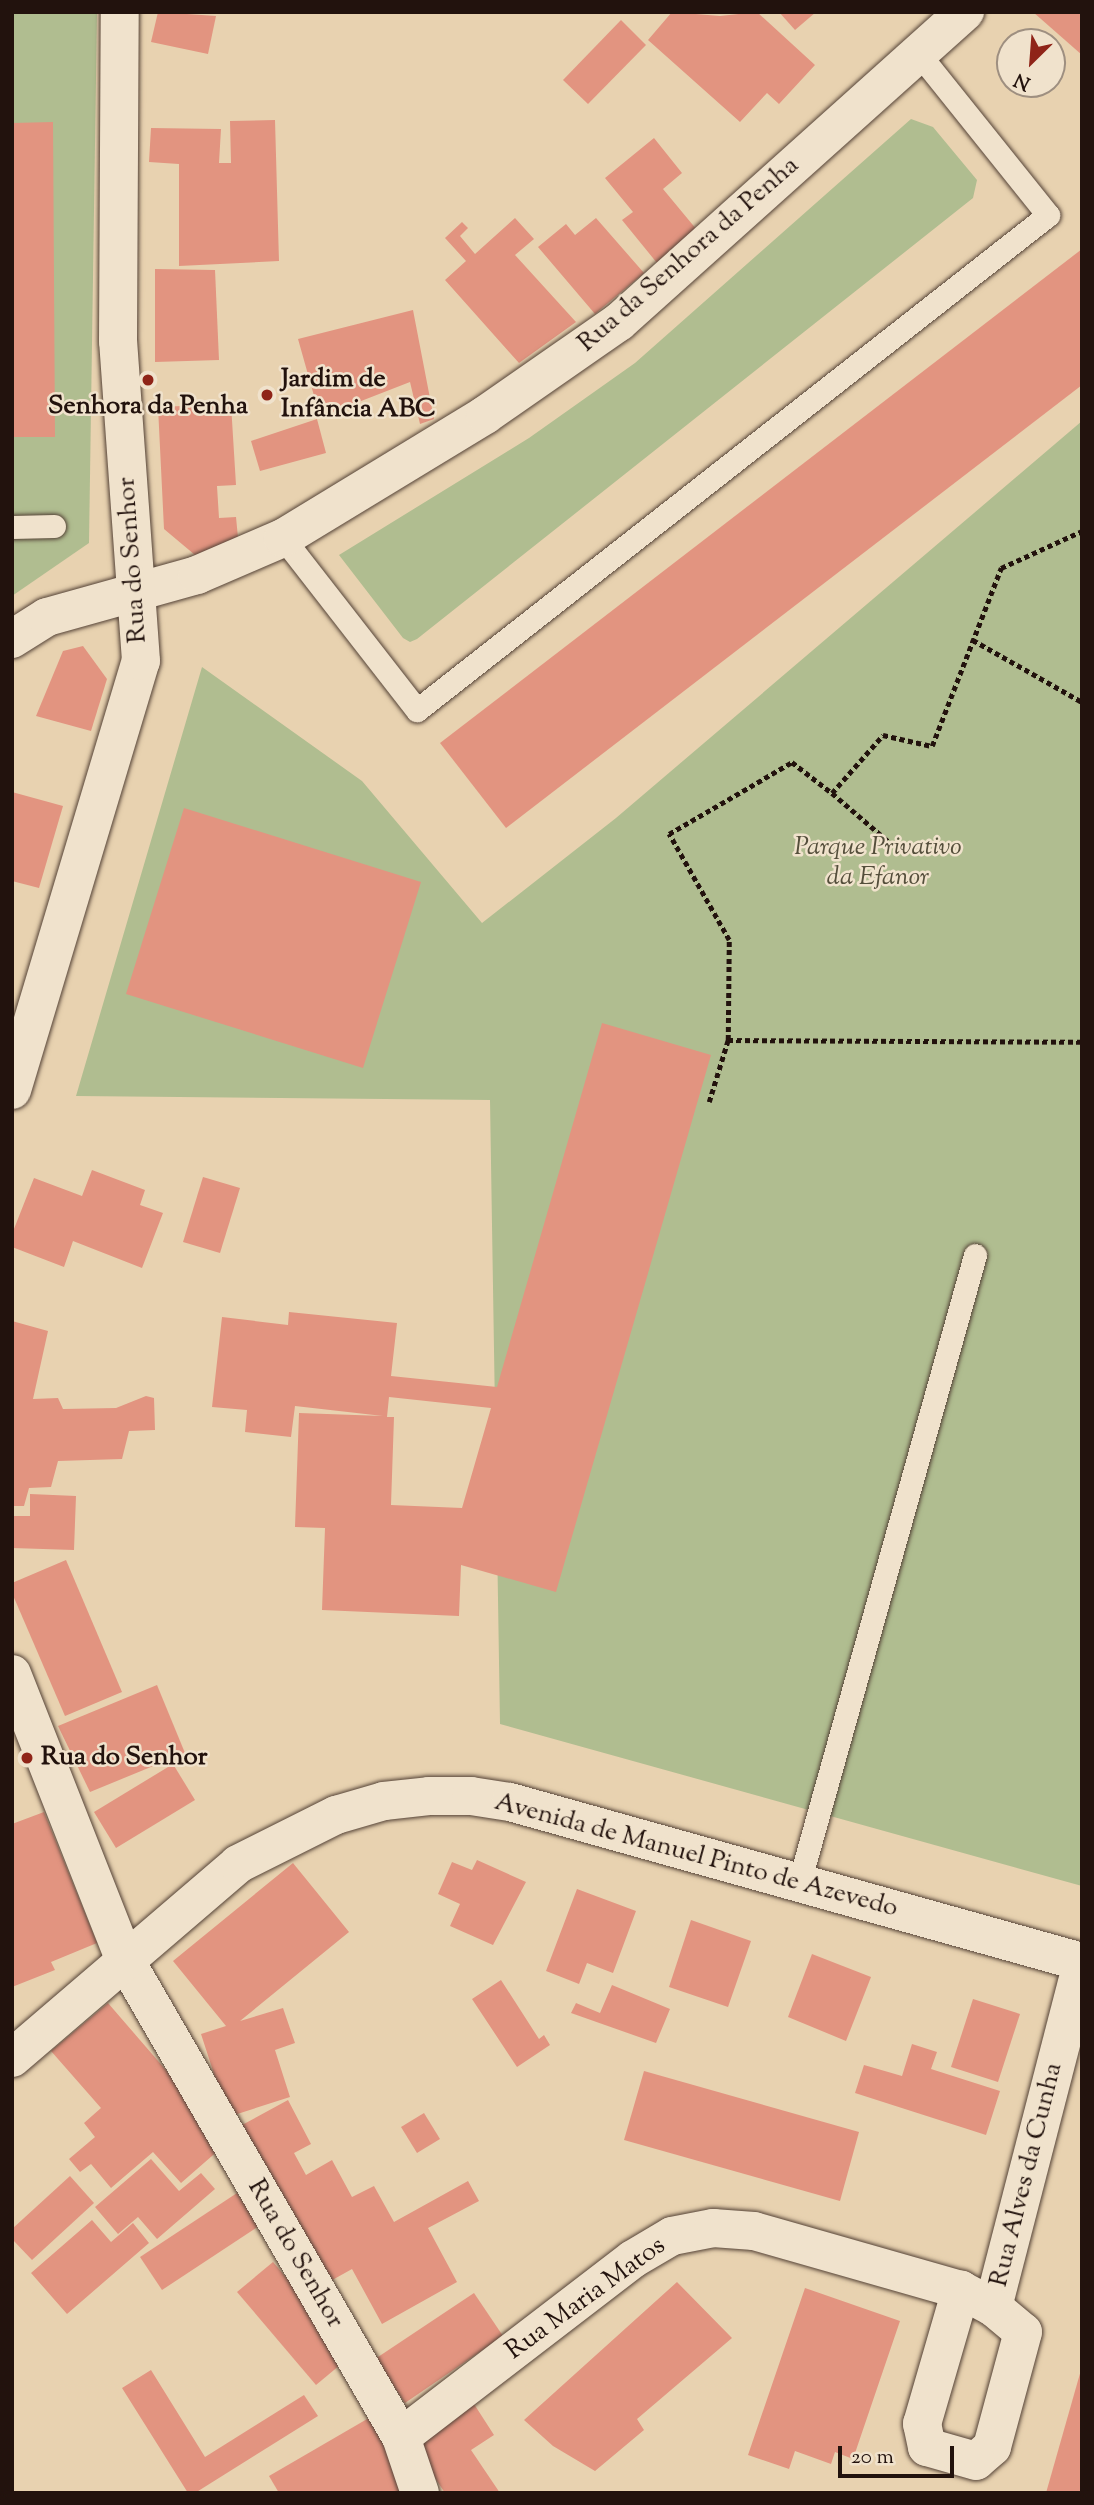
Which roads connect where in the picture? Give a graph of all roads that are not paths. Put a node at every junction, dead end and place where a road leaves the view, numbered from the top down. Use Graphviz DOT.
graph roads {
  1 [pos="120,12"];
  2 [pos="965,12"];
  3 [pos="918,53"];
  4 [pos="54,526"];
  5 [pos="12,527"];
  6 [pos="283,538"];
  7 [pos="137,590"];
  8 [pos="12,639"];
  9 [pos="12,1090"];
  10 [pos="975,1255"];
  11 [pos="12,1674"];
  12 [pos="799,1883"];
  13 [pos="124,1958"];
  14 [pos="1082,1962"];
  15 [pos="12,2058"];
  16 [pos="977,2298"];
  17 [pos="401,2437"];
  18 [pos="420,2493"];
  1 -- 7 [label="street, Rua do Senhor"];
  2 -- 3 [label="street, Rua da Senhora da Penha"];
  3 -- 6 [label="street, Rua da Senhora da Penha"];
  3 -- 6 [label="lane"];
  4 -- 5 [label="lane"];
  6 -- 7 [label="street, Rua da Senhora da Penha"];
  7 -- 8 [label="street, Rua da Senhora da Penha"];
  7 -- 9 [label="street, Rua do Senhor"];
  10 -- 12 [label="lane"];
  11 -- 13 [label="street, Rua do Senhor"];
  12 -- 13 [label="street, Avenida de Manuel Pinto de Azevedo"];
  12 -- 14 [label="street, Avenida de Manuel Pinto de Azevedo"];
  13 -- 15 [label="street, Avenida de Manuel Pinto de Azevedo"];
  13 -- 17 [label="street, Rua do Senhor"];
  14 -- 16 [label="street, Rua Alves da Cunha"];
  16 -- 17 [label="street, Rua Maria Matos"];
  17 -- 18 [label="street, Rua do Senhor"];
}
